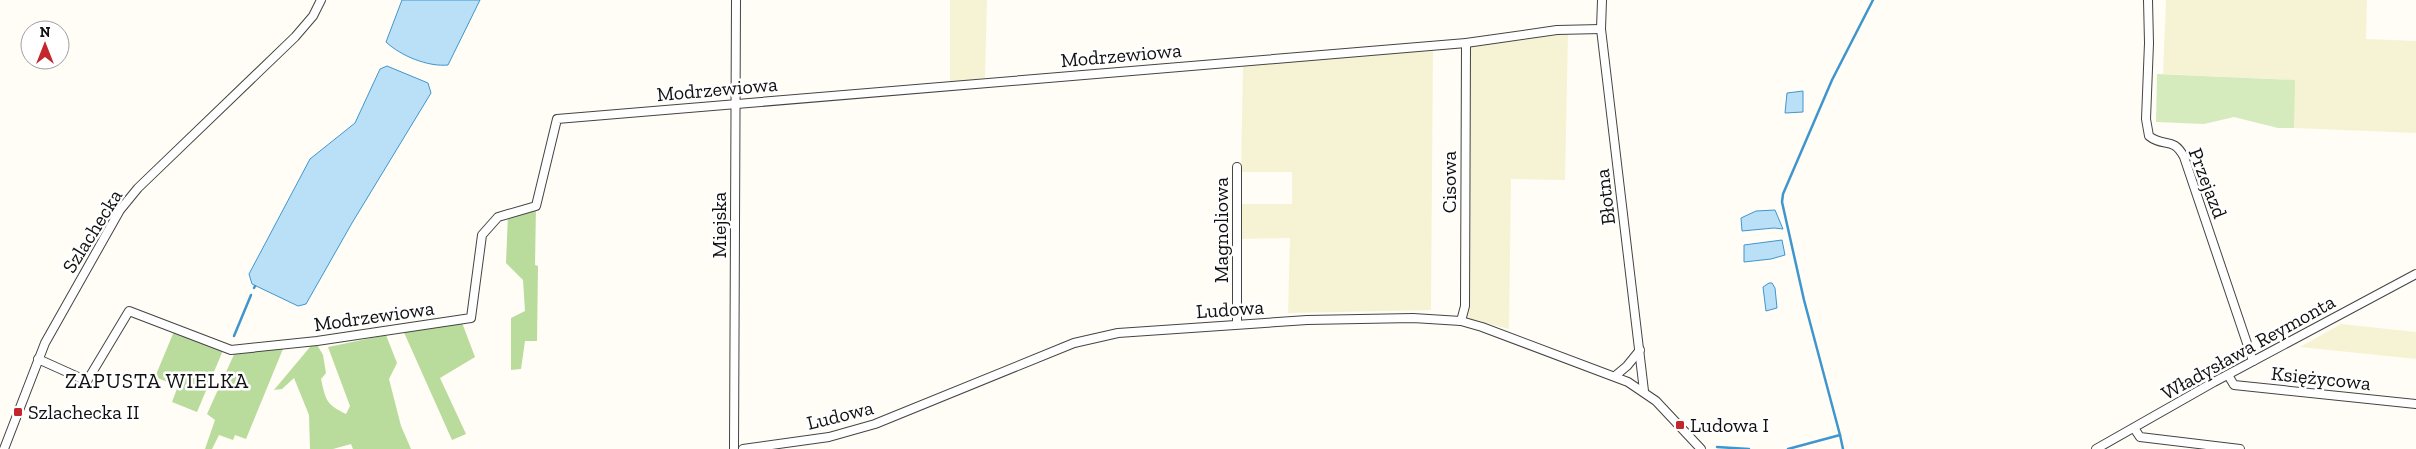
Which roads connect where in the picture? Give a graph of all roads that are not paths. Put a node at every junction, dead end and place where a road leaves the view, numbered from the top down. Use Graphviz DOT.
graph roads {
  1 [pos="321,0"];
  2 [pos="736,0"];
  3 [pos="1602,0"];
  4 [pos="2148,0"];
  5 [pos="1602,29"];
  6 [pos="1466,43"];
  7 [pos="734,104"];
  8 [pos="1238,167"];
  9 [pos="2416,274"];
  10 [pos="1461,321"];
  11 [pos="1237,324"];
  12 [pos="1640,350"];
  13 [pos="38,359"];
  14 [pos="2253,362"];
  15 [pos="2228,375"];
  16 [pos="1615,376"];
  17 [pos="1644,391"];
  18 [pos="2416,404"];
  19 [pos="2134,428"];
  20 [pos="4,449"];
  21 [pos="734,449"];
  22 [pos="743,449"];
  23 [pos="1701,449"];
  24 [pos="2096,449"];
  25 [pos="2240,449"];
  1 -- 13 [label="street, Szlachecka"];
  2 -- 7 [label="street, Miejska"];
  3 -- 5 [label="street, Błotna"];
  4 -- 14 [label="street, Przejazd"];
  5 -- 6 [label="street, Modrzewiowa"];
  5 -- 12 [label="street, Błotna"];
  6 -- 7 [label="street, Modrzewiowa"];
  6 -- 10 [label="street, Cisowa"];
  7 -- 13 [label="street, Modrzewiowa"];
  7 -- 21 [label="street, Miejska"];
  8 -- 11 [label="street, Magnoliowa"];
  9 -- 14 [label="street, Władysława Reymonta"];
  10 -- 11 [label="street, Ludowa"];
  10 -- 16 [label="street, Ludowa"];
  11 -- 22 [label="street, Ludowa"];
  12 -- 16 [label="street"];
  12 -- 17 [label="street, Błotna"];
  13 -- 20 [label="street, Szlachecka"];
  14 -- 15 [label="street, Władysława Reymonta"];
  15 -- 18 [label="street, Księżycowa"];
  15 -- 19 [label="street, Władysława Reymonta"];
  16 -- 17 [label="street, Ludowa"];
  17 -- 23 [label="street, Ludowa"];
  19 -- 24 [label="street, Władysława Reymonta"];
  19 -- 25 [label="street"];
}
